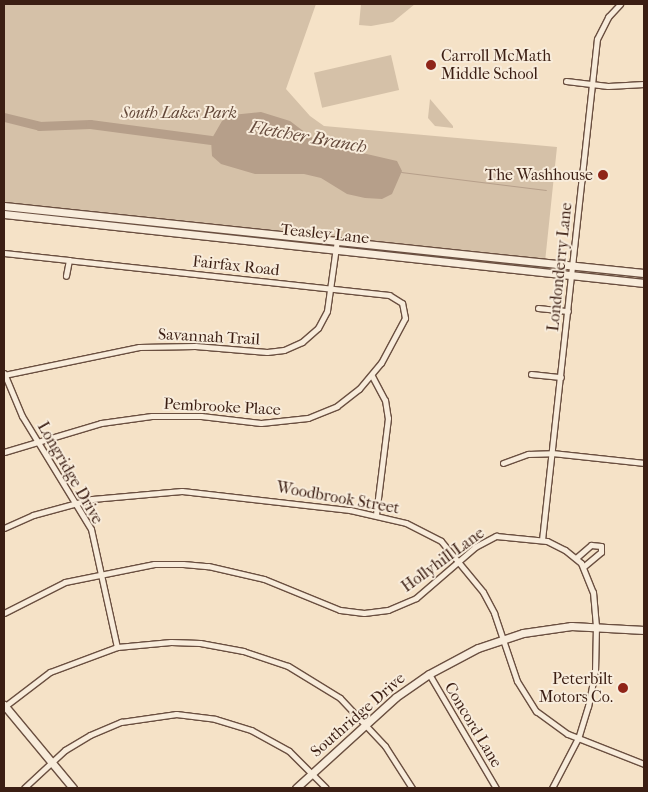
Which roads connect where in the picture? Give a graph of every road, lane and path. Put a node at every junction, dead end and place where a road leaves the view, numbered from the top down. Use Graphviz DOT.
graph roads {
  1 [pos="620,4"];
  2 [pos="566,81"];
  3 [pos="592,84"];
  4 [pos="644,84"];
  5 [pos="4,206"];
  6 [pos="4,214"];
  7 [pos="337,240"];
  8 [pos="336,249"];
  9 [pos="4,253"];
  10 [pos="69,260"];
  11 [pos="573,265"];
  12 [pos="644,273"];
  13 [pos="572,274"];
  14 [pos="66,276"];
  15 [pos="644,282"];
  16 [pos="332,288"];
  17 [pos="399,300"];
  18 [pos="538,308"];
  19 [pos="568,312"];
  20 [pos="4,374"];
  21 [pos="531,374"];
  22 [pos="372,376"];
  23 [pos="561,377"];
  24 [pos="37,441"];
  25 [pos="4,452"];
  26 [pos="552,453"];
  27 [pos="503,463"];
  28 [pos="644,463"];
  29 [pos="76,503"];
  30 [pos="376,515"];
  31 [pos="4,528"];
  32 [pos="542,540"];
  33 [pos="576,558"];
  34 [pos="460,561"];
  35 [pos="583,567"];
  36 [pos="101,573"];
  37 [pos="4,613"];
  38 [pos="596,625"];
  39 [pos="644,630"];
  40 [pos="502,639"];
  41 [pos="118,647"];
  42 [pos="429,674"];
  43 [pos="4,706"];
  44 [pos="366,724"];
  45 [pos="578,738"];
  46 [pos="51,762"];
  47 [pos="644,764"];
  48 [pos="313,772"];
  49 [pos="24,788"];
  50 [pos="73,788"];
  51 [pos="296,788"];
  52 [pos="326,788"];
  53 [pos="412,788"];
  54 [pos="496,788"];
  55 [pos="552,788"];
  1 -- 3 [label="street, Londonderry Lane"];
  2 -- 3 [label="street"];
  3 -- 4 [label="street"];
  3 -- 11 [label="street, Londonderry Lane"];
  5 -- 7 [label="main road, Teasley Lane"];
  6 -- 8 [label="main road, Teasley Lane"];
  7 -- 8 [label="street, Savannah Trail"];
  7 -- 11 [label="main road, Teasley Lane"];
  8 -- 13 [label="main road, Teasley Lane"];
  8 -- 16 [label="street, Savannah Trail"];
  9 -- 10 [label="street, Fairfax Road"];
  10 -- 14 [label="street"];
  10 -- 16 [label="street, Fairfax Road"];
  11 -- 12 [label="main road, Teasley Lane"];
  11 -- 13 [label="street, Londonderry Lane"];
  13 -- 15 [label="main road, Teasley Lane"];
  13 -- 19 [label="street, Londonderry Lane"];
  16 -- 17 [label="street, Fairfax Road"];
  16 -- 20 [label="street, Savannah Trail"];
  17 -- 22 [label="street, Pembrooke Place"];
  18 -- 19 [label="street"];
  19 -- 23 [label="street, Londonderry Lane"];
  20 -- 24 [label="street, Longridge Drive"];
  21 -- 23 [label="street"];
  22 -- 24 [label="street, Pembrooke Place"];
  22 -- 30 [label="street"];
  23 -- 26 [label="street, Londonderry Lane"];
  24 -- 25 [label="street, Pembrooke Place"];
  24 -- 29 [label="street, Longridge Drive"];
  26 -- 27 [label="street"];
  26 -- 28 [label="street"];
  26 -- 32 [label="street, Londonderry Lane"];
  29 -- 30 [label="street, Woodbrook Street"];
  29 -- 31 [label="street, Woodbrook Street"];
  29 -- 36 [label="street, Longridge Drive"];
  30 -- 34 [label="street, Woodbrook Street"];
  32 -- 33 [label="street, Hollyhill Lane"];
  32 -- 34 [label="street, Hollyhill Lane"];
  33 -- 35 [label="street, Hollyhill Lane"];
  33 -- 35 [label="street"];
  34 -- 36 [label="street, Hollyhill Lane"];
  34 -- 40 [label="street, Woodbrook Street"];
  35 -- 38 [label="street, Hollyhill Lane"];
  36 -- 37 [label="street, Hollyhill Lane"];
  36 -- 41 [label="street, Longridge Drive"];
  38 -- 39 [label="main road, Southridge Drive"];
  38 -- 40 [label="main road, Southridge Drive"];
  38 -- 45 [label="street, Hollyhill Lane"];
  40 -- 42 [label="main road, Southridge Drive"];
  40 -- 45 [label="street, Woodbrook Street"];
  41 -- 43 [label="street"];
  41 -- 44 [label="street"];
  42 -- 44 [label="main road, Southridge Drive"];
  42 -- 54 [label="street, Concord Lane"];
  43 -- 46 [label="main road"];
  44 -- 48 [label="main road, Southridge Drive"];
  44 -- 53 [label="street"];
  45 -- 47 [label="street, Woodbrook Street"];
  45 -- 55 [label="street, Hollyhill Lane"];
  46 -- 48 [label="street"];
  46 -- 49 [label="street"];
  46 -- 50 [label="main road"];
  48 -- 51 [label="main road, Southridge Drive"];
  48 -- 52 [label="street"];
}
